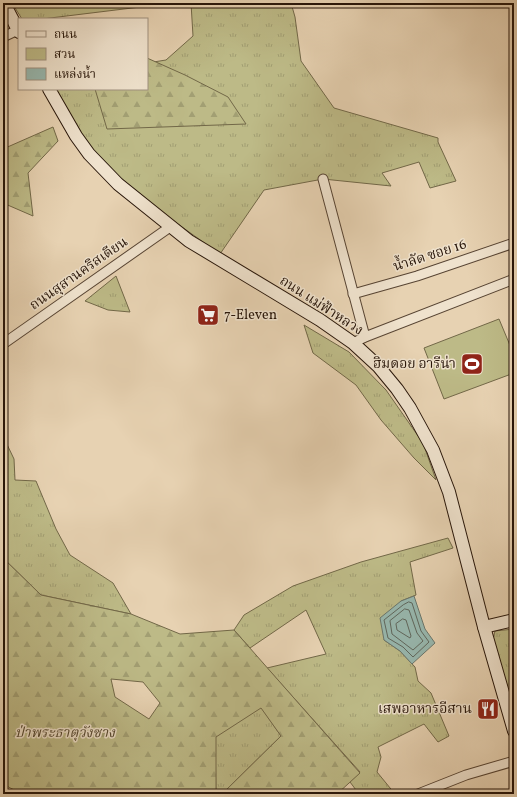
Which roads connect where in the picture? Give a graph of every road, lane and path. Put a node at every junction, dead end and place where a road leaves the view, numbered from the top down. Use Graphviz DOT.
graph roads {
  1 [pos="4,3"];
  2 [pos="18,31"];
  3 [pos="3,37"];
  4 [pos="50,90"];
  5 [pos="323,179"];
  6 [pos="170,227"];
  7 [pos="514,243"];
  8 [pos="514,280"];
  9 [pos="353,294"];
  10 [pos="365,337"];
  11 [pos="353,343"];
  12 [pos="3,344"];
  13 [pos="514,620"];
  14 [pos="484,627"];
  15 [pos="514,731"];
  16 [pos="514,762"];
  17 [pos="418,794"];
  1 -- 2 [label="street"];
  2 -- 3 [label="street"];
  4 -- 6 [label="street, ถนน แม่ฟ้าหลวง"];
  5 -- 9 [label="street"];
  6 -- 11 [label="street, ถนน แม่ฟ้าหลวง"];
  6 -- 12 [label="street, ถนนสุสานคริสเตียน"];
  7 -- 9 [label="street, น้ำลัด ซอย 16"];
  8 -- 10 [label="street"];
  9 -- 10 [label="street"];
  10 -- 11 [label="street"];
  11 -- 14 [label="street, ถนน แม่ฟ้าหลวง"];
  13 -- 14 [label="street"];
  14 -- 15 [label="street, ถนน แม่ฟ้าหลวง"];
  16 -- 17 [label="street"];
}
